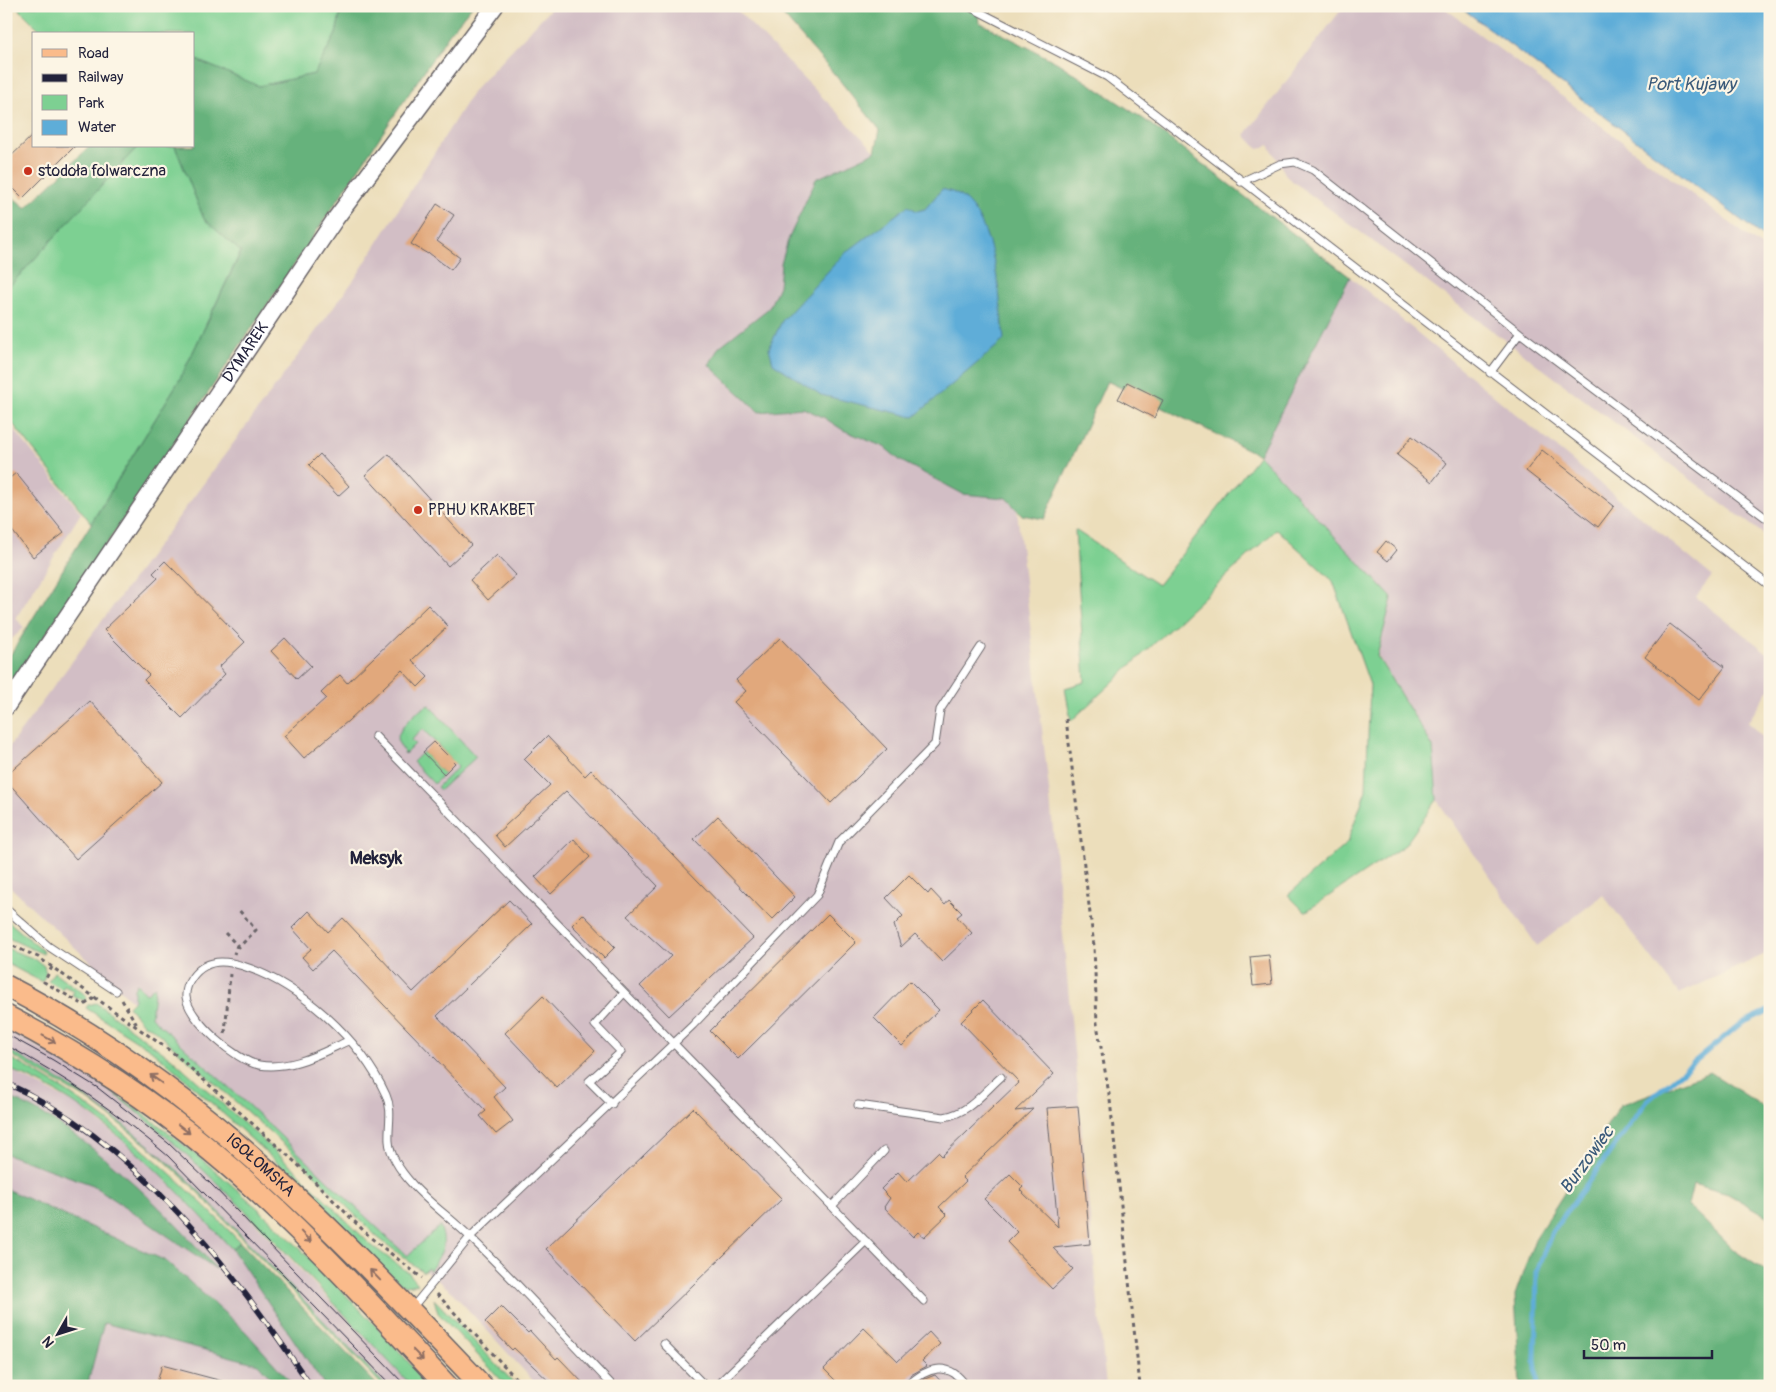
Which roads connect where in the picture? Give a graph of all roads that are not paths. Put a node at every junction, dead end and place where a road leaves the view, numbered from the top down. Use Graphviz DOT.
graph roads {
  1 [pos="495,6"];
  2 [pos="968,6"];
  3 [pos="1241,182"];
  4 [pos="1520,333"];
  5 [pos="1490,373"];
  6 [pos="1770,521"];
  7 [pos="1770,586"];
  8 [pos="981,647"];
  9 [pos="6,707"];
  10 [pos="375,736"];
  11 [pos="6,909"];
  12 [pos="6,986"];
  13 [pos="116,991"];
  14 [pos="624,993"];
  15 [pos="6,1016"];
  16 [pos="348,1041"];
  17 [pos="674,1043"];
  18 [pos="1001,1077"];
  19 [pos="612,1104"];
  20 [pos="858,1105"];
  21 [pos="884,1151"];
  22 [pos="832,1206"];
  23 [pos="470,1237"];
  24 [pos="866,1241"];
  25 [pos="924,1301"];
  26 [pos="410,1310"];
  27 [pos="664,1344"];
  28 [pos="447,1386"];
  29 [pos="482,1386"];
  30 [pos="613,1386"];
  31 [pos="704,1386"];
  32 [pos="716,1386"];
  33 [pos="908,1386"];
  34 [pos="966,1386"];
  1 -- 9 [label="street, DYMAREK"];
  2 -- 3 [label="lane"];
  3 -- 4 [label="lane"];
  3 -- 5 [label="lane"];
  4 -- 5 [label="lane"];
  4 -- 6 [label="lane"];
  5 -- 7 [label="lane"];
  8 -- 17 [label="lane"];
  10 -- 14 [label="lane"];
  11 -- 13 [label="lane"];
  26 -- 12 [label="main road, IGOŁOMSKA, one-way"];
  14 -- 17 [label="lane"];
  14 -- 19 [label="lane"];
  15 -- 28 [label="main road, IGOŁOMSKA, one-way"];
  16 -- 16 [label="lane"];
  16 -- 23 [label="lane"];
  17 -- 19 [label="lane"];
  17 -- 22 [label="lane"];
  18 -- 20 [label="lane"];
  19 -- 23 [label="lane"];
  21 -- 22 [label="lane"];
  22 -- 24 [label="lane"];
  23 -- 26 [label="lane"];
  23 -- 30 [label="lane"];
  24 -- 25 [label="lane"];
  24 -- 32 [label="lane"];
  26 -- 29 [label="main road, IGOŁOMSKA"];
  27 -- 31 [label="lane"];
  33 -- 34 [label="lane"];
}
